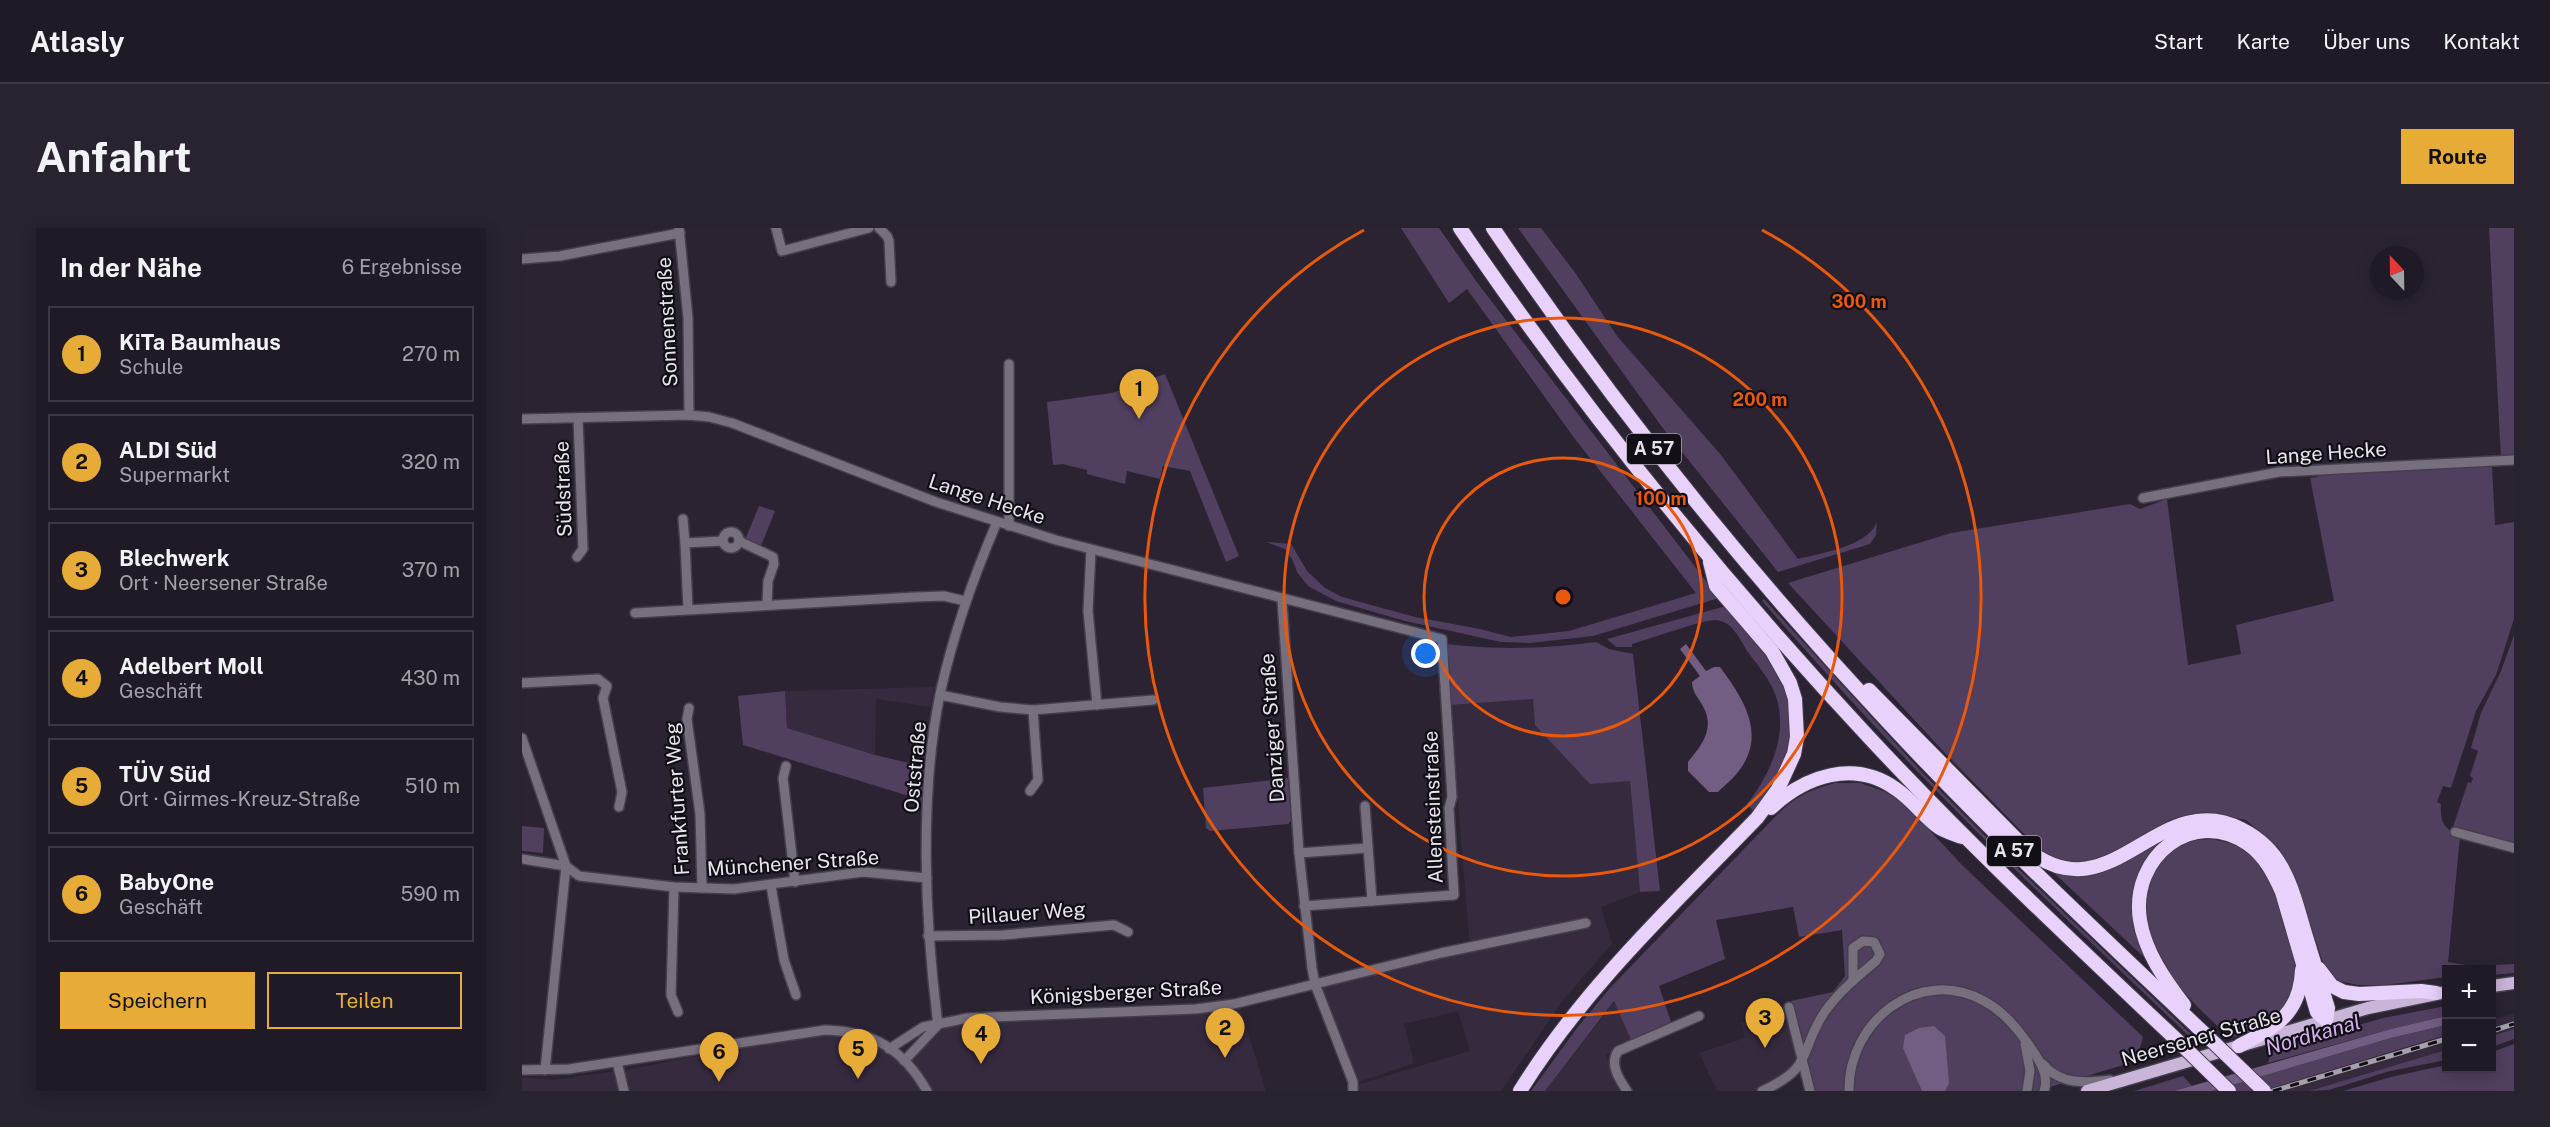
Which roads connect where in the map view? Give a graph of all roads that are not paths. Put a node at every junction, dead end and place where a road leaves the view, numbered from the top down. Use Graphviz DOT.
graph roads {
  1 [pos="776,228"];
  2 [pos="869,228"];
  3 [pos="879,228"];
  4 [pos="1460,228"];
  5 [pos="1493,228"];
  6 [pos="680,231"];
  7 [pos="522,258"];
  8 [pos="891,282"];
  9 [pos="1009,364"];
  10 [pos="689,415"];
  11 [pos="578,418"];
  12 [pos="522,419"];
  13 [pos="2514,460"];
  14 [pos="2143,498"];
  15 [pos="683,519"];
  16 [pos="997,522"];
  17 [pos="1009,526"];
  18 [pos="685,543"];
  19 [pos="1091,550"];
  20 [pos="577,557"];
  21 [pos="1282,600"];
  22 [pos="965,601"];
  23 [pos="767,605"];
  24 [pos="688,609"];
  25 [pos="1744,609"];
  26 [pos="635,614"];
  27 [pos="1442,639"];
  28 [pos="1828,656"];
  29 [pos="522,683"];
  30 [pos="940,695"];
  31 [pos="1153,700"];
  32 [pos="1097,705"];
  33 [pos="689,708"];
  34 [pos="1033,710"];
  35 [pos="522,738"];
  36 [pos="786,766"];
  37 [pos="1030,791"];
  38 [pos="1365,806"];
  39 [pos="619,807"];
  40 [pos="1757,818"];
  41 [pos="2455,832"];
  42 [pos="1967,839"];
  43 [pos="1368,848"];
  44 [pos="2514,848"];
  45 [pos="1299,853"];
  46 [pos="522,859"];
  47 [pos="566,866"];
  48 [pos="927,878"];
  49 [pos="795,882"];
  50 [pos="771,886"];
  51 [pos="674,887"];
  52 [pos="702,888"];
  53 [pos="1372,901"];
  54 [pos="1304,906"];
  55 [pos="1586,923"];
  56 [pos="1128,932"];
  57 [pos="928,936"];
  58 [pos="2308,960"];
  59 [pos="1852,981"];
  60 [pos="2514,983"];
  61 [pos="1315,984"];
  62 [pos="2496,985"];
  63 [pos="2441,993"];
  64 [pos="796,995"];
  65 [pos="1789,1007"];
  66 [pos="678,1012"];
  67 [pos="1699,1016"];
  68 [pos="2326,1020"];
  69 [pos="938,1025"];
  70 [pos="2209,1038"];
  71 [pos="2024,1039"];
  72 [pos="2239,1046"];
  73 [pos="890,1049"];
  74 [pos="2039,1060"];
  75 [pos="904,1061"];
  76 [pos="617,1062"];
  77 [pos="1802,1062"];
  78 [pos="522,1070"];
  79 [pos="545,1070"];
  80 [pos="2132,1077"];
  81 [pos="1353,1089"];
  82 [pos="624,1091"];
  83 [pos="927,1091"];
  84 [pos="1520,1091"];
  85 [pos="1627,1091"];
  86 [pos="1762,1091"];
  87 [pos="1810,1091"];
  88 [pos="1848,1091"];
  89 [pos="2027,1091"];
  90 [pos="2044,1091"];
  91 [pos="2087,1091"];
  92 [pos="2229,1091"];
  93 [pos="2264,1091"];
  1 -- 2 [label="street"];
  3 -- 8 [label="street"];
  4 -- 25 [label="highway, A 57"];
  5 -- 28 [label="highway, A 57"];
  6 -- 7 [label="street"];
  6 -- 10 [label="street, Sonnenstraße"];
  9 -- 17 [label="street"];
  10 -- 11 [label="street, Lange Hecke"];
  10 -- 16 [label="street, Lange Hecke"];
  11 -- 12 [label="street, Lange Hecke"];
  11 -- 20 [label="street, Südstraße"];
  13 -- 14 [label="street, Lange Hecke"];
  15 -- 18 [label="street"];
  16 -- 17 [label="street, Lange Hecke"];
  16 -- 22 [label="street, Oststraße"];
  17 -- 19 [label="street, Lange Hecke"];
  18 -- 23 [label="street"];
  18 -- 24 [label="street"];
  19 -- 21 [label="street, Lange Hecke"];
  19 -- 32 [label="street"];
  21 -- 27 [label="street, Lange Hecke"];
  21 -- 45 [label="street, Danziger Straße"];
  22 -- 23 [label="street"];
  22 -- 30 [label="street, Oststraße"];
  23 -- 24 [label="street"];
  24 -- 26 [label="street"];
  25 -- 40 [label="highway"];
  25 -- 42 [label="highway, A 57"];
  27 -- 53 [label="street, Allensteinstraße"];
  28 -- 58 [label="highway"];
  28 -- 70 [label="highway, A 57"];
  29 -- 39 [label="street"];
  30 -- 34 [label="street"];
  30 -- 48 [label="street, Oststraße"];
  31 -- 32 [label="street"];
  32 -- 34 [label="street"];
  33 -- 52 [label="street, Frankfurter Weg"];
  34 -- 37 [label="street"];
  35 -- 47 [label="street"];
  36 -- 49 [label="street"];
  38 -- 43 [label="street"];
  40 -- 42 [label="highway"];
  40 -- 84 [label="highway"];
  41 -- 44 [label="street"];
  42 -- 92 [label="highway, A 57, bridge"];
  43 -- 45 [label="street"];
  43 -- 53 [label="street"];
  45 -- 54 [label="street, Danziger Straße"];
  46 -- 47 [label="street, Münchener Straße"];
  47 -- 51 [label="street, Münchener Straße"];
  47 -- 79 [label="street"];
  48 -- 49 [label="street, Münchener Straße"];
  48 -- 57 [label="street, Oststraße"];
  49 -- 50 [label="street, Münchener Straße"];
  50 -- 52 [label="street, Münchener Straße"];
  50 -- 64 [label="street"];
  51 -- 52 [label="street, Münchener Straße"];
  51 -- 66 [label="street"];
  53 -- 54 [label="street, Allensteinstraße"];
  54 -- 61 [label="street, Danziger Straße"];
  55 -- 61 [label="street, Königsberger Straße"];
  56 -- 57 [label="street, Pillauer Weg"];
  57 -- 69 [label="street, Oststraße"];
  58 -- 63 [label="highway"];
  58 -- 68 [label="highway"];
  58 -- 70 [label="highway"];
  58 -- 72 [label="highway"];
  59 -- 77 [label="street"];
  60 -- 62 [label="main road"];
  61 -- 69 [label="street, Königsberger Straße"];
  61 -- 81 [label="street"];
  63 -- 68 [label="main road, Neersener Straße"];
  65 -- 77 [label="street"];
  67 -- 85 [label="street"];
  68 -- 72 [label="main road, Neersener Straße"];
  69 -- 73 [label="street, Königsberger Straße"];
  69 -- 75 [label="street"];
  70 -- 93 [label="highway, A 57, bridge"];
  71 -- 74 [label="street"];
  71 -- 88 [label="street"];
  71 -- 89 [label="street"];
  72 -- 80 [label="main road, Neersener Straße"];
  73 -- 75 [label="street"];
  73 -- 76 [label="street"];
  74 -- 80 [label="street"];
  74 -- 90 [label="street"];
  75 -- 83 [label="street"];
  76 -- 79 [label="street"];
  76 -- 82 [label="street"];
  77 -- 86 [label="street"];
  77 -- 87 [label="street"];
  78 -- 79 [label="street"];
  80 -- 91 [label="main road, Neersener Straße"];
}
